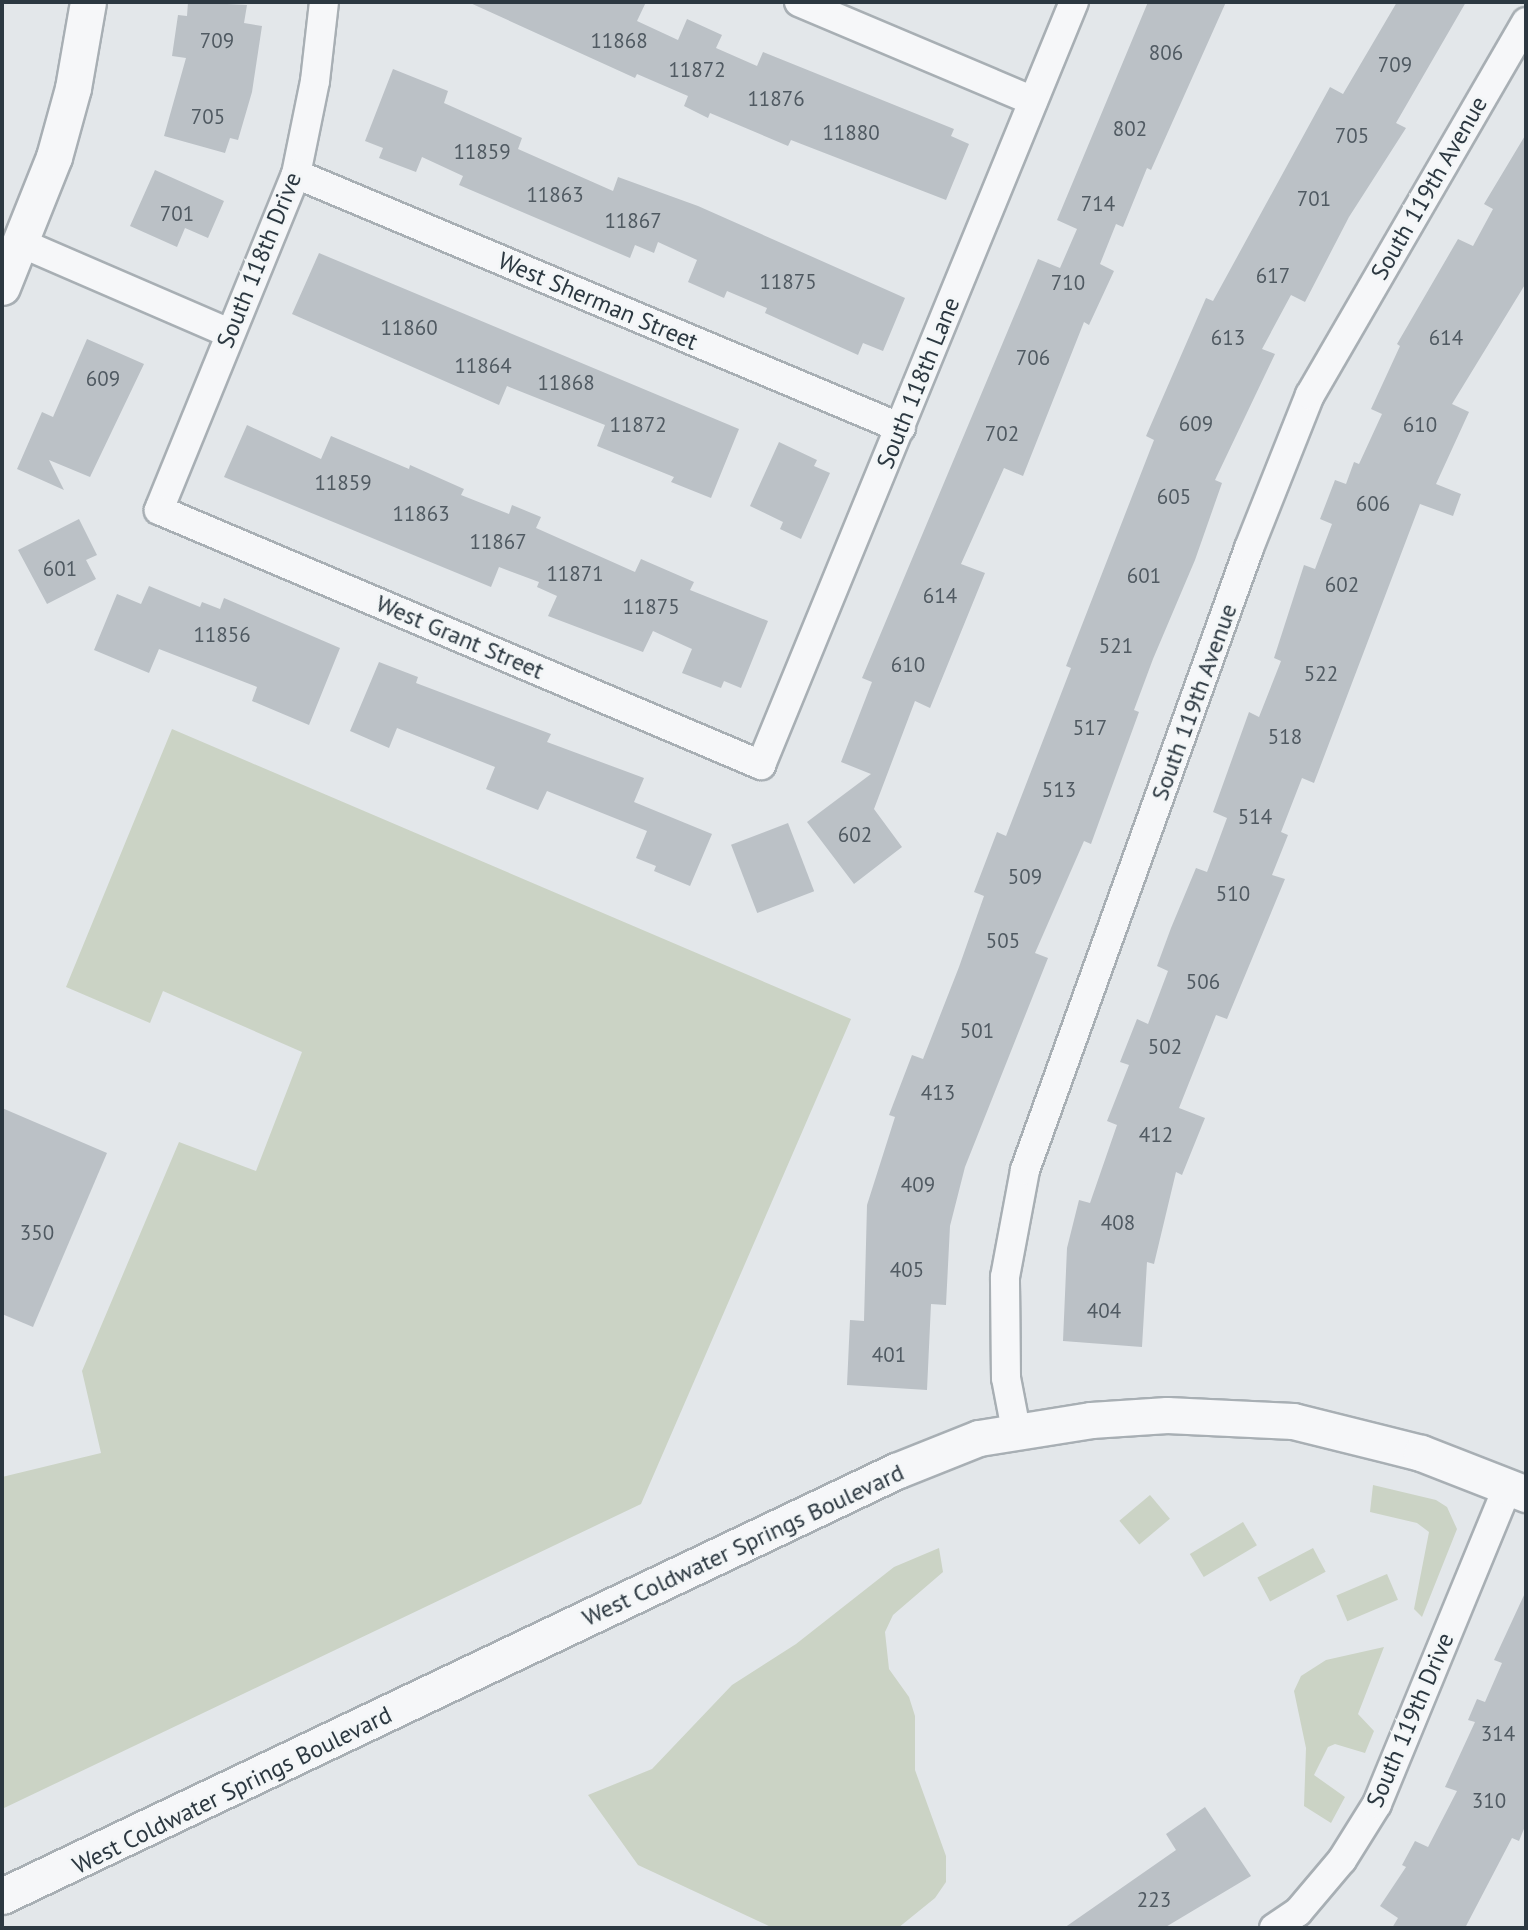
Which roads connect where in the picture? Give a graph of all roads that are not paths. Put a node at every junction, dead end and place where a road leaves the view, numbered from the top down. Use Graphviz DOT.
graph roads {
  1 [pos="88,2"];
  2 [pos="324,2"];
  3 [pos="799,2"];
  4 [pos="1074,2"];
  5 [pos="1526,22"];
  6 [pos="1033,101"];
  7 [pos="296,174"];
  8 [pos="21,243"];
  9 [pos="2,287"];
  10 [pos="229,333"];
  11 [pos="901,428"];
  12 [pos="159,510"];
  13 [pos="761,765"];
  14 [pos="1016,1430"];
  15 [pos="1517,1490"];
  16 [pos="2,1896"];
  17 [pos="1305,1920"];
  18 [pos="1274,1928"];
  1 -- 8 [label="street"];
  2 -- 7 [label="street, South 118th Drive"];
  3 -- 6 [label="street"];
  4 -- 6 [label="street, South 118th Lane"];
  5 -- 14 [label="street, South 119th Avenue"];
  6 -- 11 [label="street, South 118th Lane"];
  7 -- 10 [label="street, South 118th Drive"];
  7 -- 11 [label="street, West Sherman Street"];
  8 -- 9 [label="street"];
  8 -- 10 [label="street"];
  10 -- 12 [label="street, South 118th Drive"];
  11 -- 13 [label="street, South 118th Lane"];
  12 -- 13 [label="street, West Grant Street"];
  14 -- 15 [label="street, West Coldwater Springs Boulevard"];
  14 -- 16 [label="street, West Coldwater Springs Boulevard"];
  15 -- 17 [label="street, South 119th Drive"];
  17 -- 18 [label="street, South 119th Drive"];
}
